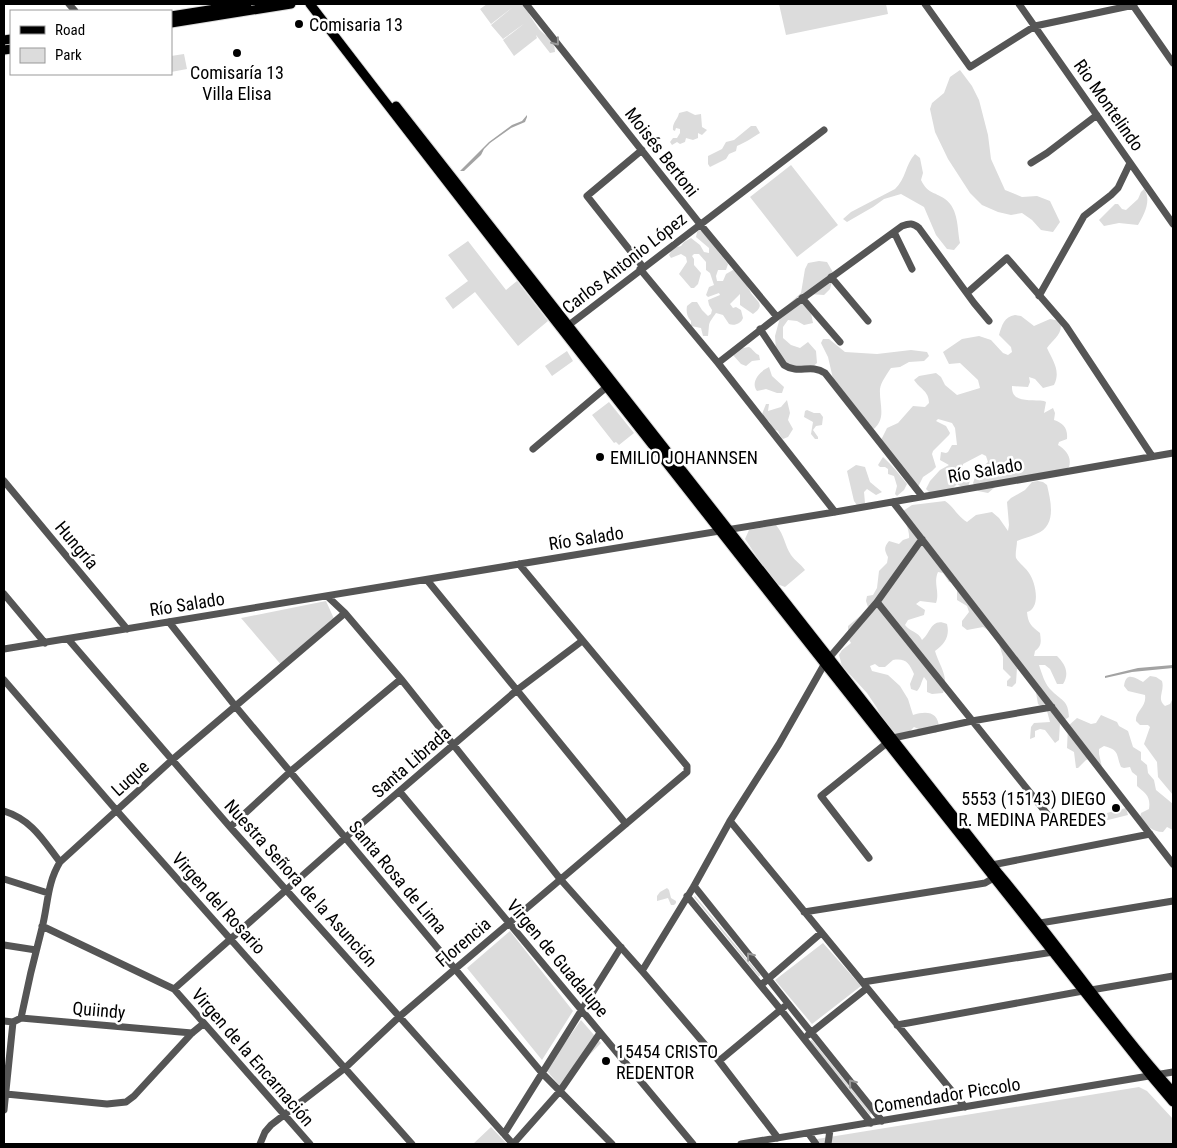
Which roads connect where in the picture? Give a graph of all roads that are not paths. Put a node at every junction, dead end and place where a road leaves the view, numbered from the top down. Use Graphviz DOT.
graph roads {
  1 [pos="247,4"];
  2 [pos="291,4"];
  3 [pos="310,4"];
  4 [pos="315,4"];
  5 [pos="526,4"];
  6 [pos="925,4"];
  7 [pos="1019,4"];
  8 [pos="1133,5"];
  9 [pos="227,8"];
  10 [pos="172,16"];
  11 [pos="172,23"];
  12 [pos="1035,26"];
  13 [pos="1173,63"];
  14 [pos="1097,115"];
  15 [pos="824,130"];
  16 [pos="642,150"];
  17 [pos="1031,163"];
  18 [pos="1130,163"];
  19 [pos="1173,210"];
  20 [pos="1164,211"];
  21 [pos="700,224"];
  22 [pos="1173,224"];
  23 [pos="894,232"];
  24 [pos="508,254"];
  25 [pos="642,268"];
  26 [pos="912,269"];
  27 [pos="831,277"];
  28 [pos="967,293"];
  29 [pos="1039,296"];
  30 [pos="802,298"];
  31 [pos="777,317"];
  32 [pos="868,321"];
  33 [pos="989,321"];
  34 [pos="565,327"];
  35 [pos="760,329"];
  36 [pos="840,342"];
  37 [pos="718,364"];
  38 [pos="610,385"];
  39 [pos="533,449"];
  40 [pos="1173,452"];
  41 [pos="1152,456"];
  42 [pos="4,481"];
  43 [pos="922,496"];
  44 [pos="893,502"];
  45 [pos="835,512"];
  46 [pos="724,530"];
  47 [pos="922,539"];
  48 [pos="519,564"];
  49 [pos="427,580"];
  50 [pos="4,594"];
  51 [pos="328,596"];
  52 [pos="878,602"];
  53 [pos="345,613"];
  54 [pos="169,622"];
  55 [pos="127,629"];
  56 [pos="68,639"];
  57 [pos="582,641"];
  58 [pos="45,642"];
  59 [pos="4,649"];
  60 [pos="827,660"];
  61 [pos="401,679"];
  62 [pos="4,680"];
  63 [pos="517,690"];
  64 [pos="236,707"];
  65 [pos="1052,707"];
  66 [pos="972,721"];
  67 [pos="891,741"];
  68 [pos="454,744"];
  69 [pos="172,760"];
  70 [pos="291,771"];
  71 [pos="400,792"];
  72 [pos="4,811"];
  73 [pos="116,811"];
  74 [pos="1048,815"];
  75 [pos="730,821"];
  76 [pos="626,824"];
  77 [pos="230,827"];
  78 [pos="1150,834"];
  79 [pos="346,837"];
  80 [pos="869,858"];
  81 [pos="60,862"];
  82 [pos="1173,864"];
  83 [pos="992,865"];
  84 [pos="996,876"];
  85 [pos="4,879"];
  86 [pos="561,880"];
  87 [pos="694,886"];
  88 [pos="286,890"];
  89 [pos="48,893"];
  90 [pos="688,896"];
  91 [pos="1173,901"];
  92 [pos="804,912"];
  93 [pos="509,923"];
  94 [pos="1040,923"];
  95 [pos="42,926"];
  96 [pos="821,933"];
  97 [pos="231,939"];
  98 [pos="4,945"];
  99 [pos="621,947"];
  100 [pos="36,950"];
  101 [pos="1053,952"];
  102 [pos="455,969"];
  103 [pos="642,971"];
  104 [pos="1173,976"];
  105 [pos="768,978"];
  106 [pos="760,985"];
  107 [pos="865,985"];
  108 [pos="174,989"];
  109 [pos="1087,990"];
  110 [pos="789,1004"];
  111 [pos="581,1010"];
  112 [pos="781,1010"];
  113 [pos="399,1017"];
  114 [pos="21,1018"];
  115 [pos="4,1021"];
  116 [pos="13,1022"];
  117 [pos="203,1024"];
  118 [pos="897,1024"];
  119 [pos="812,1032"];
  120 [pos="192,1033"];
  121 [pos="600,1033"];
  122 [pos="804,1039"];
  123 [pos="719,1061"];
  124 [pos="345,1068"];
  125 [pos="1173,1072"];
  126 [pos="542,1073"];
  127 [pos="1154,1076"];
  128 [pos="560,1091"];
  129 [pos="1173,1092"];
  130 [pos="6,1094"];
  131 [pos="1173,1102"];
  132 [pos="965,1107"];
  133 [pos="4,1110"];
  134 [pos="284,1115"];
  135 [pos="882,1121"];
  136 [pos="871,1122"];
  137 [pos="830,1130"];
  138 [pos="504,1134"];
  139 [pos="809,1134"];
  140 [pos="778,1138"];
  141 [pos="260,1144"];
  142 [pos="310,1144"];
  143 [pos="412,1144"];
  144 [pos="513,1144"];
  145 [pos="612,1144"];
  146 [pos="693,1144"];
  147 [pos="741,1144"];
  148 [pos="816,1144"];
  149 [pos="828,1144"];
  1 -- 9 [label="main road"];
  2 -- 9 [label="main road"];
  3 -- 24 [label="main road"];
  4 -- 24 [label="main road"];
  5 -- 16 [label="street, Moisés Bertoni, one-way"];
  6 -- 12 [label="street"];
  7 -- 12 [label="street, Rio Montelindo"];
  8 -- 12 [label="street"];
  8 -- 13 [label="street"];
  9 -- 10 [label="main road"];
  9 -- 11 [label="main road"];
  12 -- 14 [label="street, Rio Montelindo"];
  14 -- 17 [label="street"];
  14 -- 18 [label="street, Rio Montelindo"];
  15 -- 21 [label="street, Carlos Antonio López"];
  16 -- 21 [label="street, Moisés Bertoni"];
  16 -- 25 [label="street"];
  18 -- 20 [label="street, Rio Montelindo"];
  18 -- 29 [label="street"];
  19 -- 20 [label="street"];
  20 -- 22 [label="street, Rio Montelindo"];
  21 -- 25 [label="street, Carlos Antonio López"];
  21 -- 31 [label="street, Moisés Bertoni"];
  23 -- 26 [label="street"];
  23 -- 27 [label="street"];
  23 -- 28 [label="street"];
  24 -- 34 [label="main road"];
  25 -- 34 [label="street, Carlos Antonio López"];
  25 -- 37 [label="street"];
  27 -- 30 [label="street"];
  27 -- 32 [label="street"];
  28 -- 29 [label="street"];
  28 -- 33 [label="street"];
  29 -- 41 [label="street"];
  30 -- 31 [label="street"];
  30 -- 36 [label="street"];
  31 -- 35 [label="street"];
  34 -- 38 [label="main road"];
  35 -- 37 [label="street"];
  35 -- 43 [label="street"];
  37 -- 45 [label="street"];
  38 -- 39 [label="street"];
  38 -- 46 [label="main road"];
  40 -- 41 [label="street, Río Salado"];
  41 -- 43 [label="street, Río Salado"];
  42 -- 55 [label="street, Hungría"];
  43 -- 44 [label="street, Río Salado"];
  44 -- 45 [label="street, Río Salado"];
  44 -- 47 [label="street"];
  45 -- 46 [label="street, Río Salado"];
  46 -- 48 [label="street, Río Salado"];
  46 -- 60 [label="main road"];
  47 -- 52 [label="street"];
  47 -- 65 [label="street"];
  48 -- 49 [label="street, Río Salado"];
  48 -- 57 [label="street"];
  49 -- 51 [label="street, Río Salado"];
  49 -- 63 [label="street"];
  50 -- 58 [label="street"];
  51 -- 53 [label="street"];
  51 -- 54 [label="street, Río Salado"];
  52 -- 60 [label="street"];
  52 -- 66 [label="street"];
  53 -- 61 [label="street"];
  53 -- 64 [label="street, Luque"];
  54 -- 55 [label="street, Río Salado"];
  54 -- 64 [label="street, Santa Rosa de Lima"];
  55 -- 56 [label="street, Río Salado"];
  56 -- 58 [label="street, Río Salado"];
  56 -- 69 [label="street, Nuestra Señora de la Asunción"];
  57 -- 63 [label="street, Santa Librada"];
  57 -- 76 [label="street, Florencia"];
  58 -- 59 [label="street, Río Salado"];
  60 -- 67 [label="main road"];
  60 -- 75 [label="street"];
  61 -- 68 [label="street"];
  61 -- 70 [label="street"];
  62 -- 73 [label="street, Virgen del Rosario"];
  63 -- 68 [label="street, Santa Librada"];
  63 -- 76 [label="street"];
  64 -- 69 [label="street, Luque"];
  64 -- 70 [label="street, Santa Rosa de Lima"];
  65 -- 66 [label="street"];
  65 -- 78 [label="street"];
  66 -- 67 [label="street"];
  66 -- 74 [label="street"];
  67 -- 80 [label="street"];
  67 -- 83 [label="main road"];
  67 -- 84 [label="main road"];
  68 -- 71 [label="street, Santa Librada"];
  68 -- 86 [label="street"];
  69 -- 73 [label="street, Luque"];
  69 -- 77 [label="street, Nuestra Señora de la Asunción"];
  70 -- 77 [label="street"];
  70 -- 79 [label="street, Santa Rosa de Lima"];
  71 -- 79 [label="street, Santa Librada"];
  71 -- 93 [label="street, Virgen de Guadalupe"];
  72 -- 81 [label="street"];
  73 -- 81 [label="street, Luque"];
  73 -- 97 [label="street, Virgen del Rosario"];
  75 -- 87 [label="street"];
  75 -- 92 [label="street"];
  76 -- 86 [label="street, Florencia"];
  77 -- 88 [label="street, Nuestra Señora de la Asunción"];
  78 -- 82 [label="street"];
  78 -- 83 [label="street"];
  79 -- 88 [label="street, Santa Librada"];
  79 -- 102 [label="street, Santa Rosa de Lima"];
  81 -- 89 [label="street, Luque"];
  83 -- 84 [label="main road"];
  84 -- 92 [label="street"];
  84 -- 94 [label="main road"];
  84 -- 101 [label="main road"];
  85 -- 89 [label="street"];
  86 -- 93 [label="street, Florencia"];
  86 -- 99 [label="street"];
  87 -- 90 [label="street"];
  105 -- 87 [label="street, one-way"];
  88 -- 97 [label="street, Santa Librada"];
  88 -- 113 [label="street, Nuestra Señora de la Asunción"];
  89 -- 95 [label="street, Luque"];
  90 -- 103 [label="street"];
  90 -- 106 [label="street"];
  91 -- 94 [label="street"];
  92 -- 96 [label="street"];
  93 -- 102 [label="street, Florencia"];
  93 -- 111 [label="street, Virgen de Guadalupe"];
  94 -- 109 [label="main road"];
  95 -- 100 [label="street, Luque"];
  95 -- 108 [label="street"];
  96 -- 105 [label="street"];
  96 -- 107 [label="street"];
  97 -- 108 [label="street, Santa Librada"];
  97 -- 124 [label="street, Virgen del Rosario"];
  98 -- 100 [label="street"];
  99 -- 103 [label="street"];
  99 -- 111 [label="street"];
  100 -- 114 [label="street, Luque"];
  101 -- 107 [label="street"];
  101 -- 109 [label="main road"];
  102 -- 113 [label="street, Florencia"];
  102 -- 126 [label="street, Santa Rosa de Lima"];
  103 -- 123 [label="street"];
  104 -- 109 [label="street"];
  105 -- 106 [label="street"];
  105 -- 110 [label="street"];
  106 -- 112 [label="street"];
  107 -- 118 [label="street"];
  107 -- 119 [label="street"];
  108 -- 117 [label="street, Virgen de la Encarnación"];
  109 -- 118 [label="street"];
  109 -- 127 [label="main road"];
  110 -- 112 [label="street"];
  110 -- 119 [label="street"];
  111 -- 121 [label="street, Virgen de Guadalupe"];
  111 -- 126 [label="street"];
  112 -- 122 [label="street"];
  112 -- 123 [label="street"];
  113 -- 124 [label="street, Florencia"];
  113 -- 138 [label="street, Nuestra Señora de la Asunción"];
  114 -- 116 [label="street"];
  114 -- 120 [label="street, Quiindy"];
  115 -- 116 [label="street"];
  116 -- 130 [label="street"];
  117 -- 120 [label="street"];
  117 -- 134 [label="street, Virgen de la Encarnación"];
  118 -- 132 [label="street"];
  119 -- 122 [label="street"];
  135 -- 119 [label="street, one-way"];
  120 -- 130 [label="street"];
  121 -- 128 [label="street"];
  121 -- 146 [label="street, Virgen de Guadalupe"];
  122 -- 136 [label="street"];
  123 -- 140 [label="street"];
  124 -- 134 [label="street, Florencia"];
  124 -- 143 [label="street, Virgen del Rosario"];
  125 -- 127 [label="street, Comendador Piccolo"];
  126 -- 128 [label="street, Santa Rosa de Lima"];
  126 -- 138 [label="street"];
  127 -- 129 [label="main road"];
  127 -- 131 [label="main road"];
  127 -- 132 [label="street, Comendador Piccolo"];
  128 -- 144 [label="street"];
  128 -- 145 [label="street, Santa Rosa de Lima"];
  130 -- 133 [label="street"];
  132 -- 135 [label="street, Comendador Piccolo"];
  134 -- 141 [label="street, Florencia"];
  134 -- 142 [label="street, Virgen de la Encarnación"];
  135 -- 136 [label="street, Comendador Piccolo"];
  136 -- 137 [label="street, Comendador Piccolo"];
  137 -- 139 [label="street, Comendador Piccolo"];
  137 -- 149 [label="street"];
  138 -- 144 [label="street, Nuestra Señora de la Asunción"];
  139 -- 140 [label="street, Comendador Piccolo"];
  139 -- 148 [label="street"];
  140 -- 147 [label="street, Comendador Piccolo"];
}
